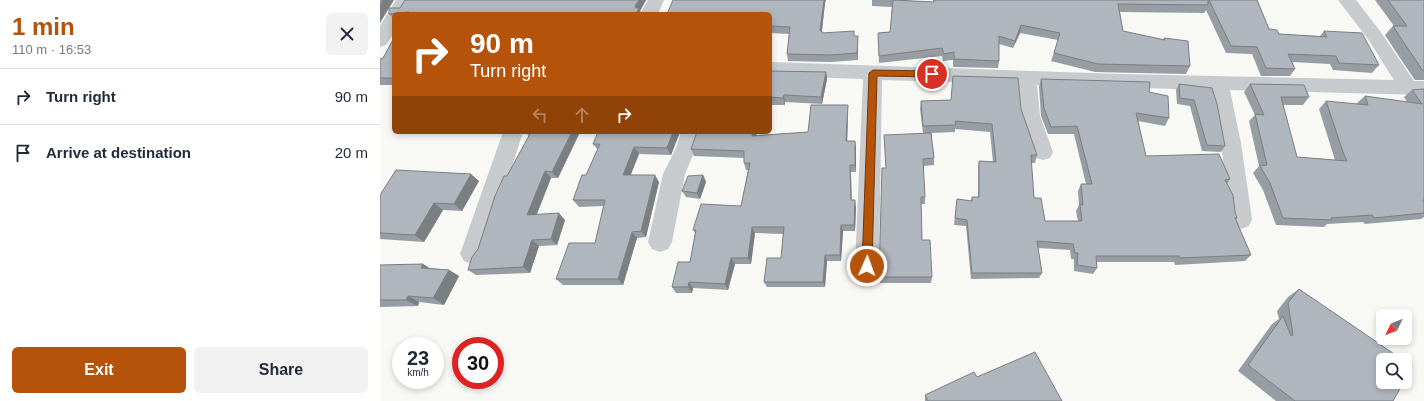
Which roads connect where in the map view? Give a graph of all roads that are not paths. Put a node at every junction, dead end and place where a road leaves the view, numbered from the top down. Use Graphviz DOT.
graph roads {
  1 [pos="405,0"];
  2 [pos="656,0"];
  3 [pos="1346,0"];
  4 [pos="397,12"];
  5 [pos="650,12"];
  6 [pos="392,25"];
  7 [pos="385,51"];
  8 [pos="772,69"];
  9 [pos="873,73"];
  10 [pos="1026,77"];
  11 [pos="1218,83"];
  12 [pos="1416,88"];
  13 [pos="512,134"];
  14 [pos="690,134"];
  15 [pos="1043,152"];
  16 [pos="1241,219"];
  17 [pos="660,242"];
  18 [pos="472,254"];
  19 [pos="867,266"];
  1 -- 4 [label="street"];
  2 -- 5 [label="street"];
  3 -- 12 [label="street"];
  6 -- 7 [label="street"];
  8 -- 9 [label="street"];
  9 -- 10 [label="street"];
  9 -- 19 [label="street"];
  10 -- 11 [label="street"];
  10 -- 15 [label="street"];
  11 -- 12 [label="street"];
  11 -- 16 [label="street"];
  13 -- 18 [label="street"];
  14 -- 17 [label="street"];
}
